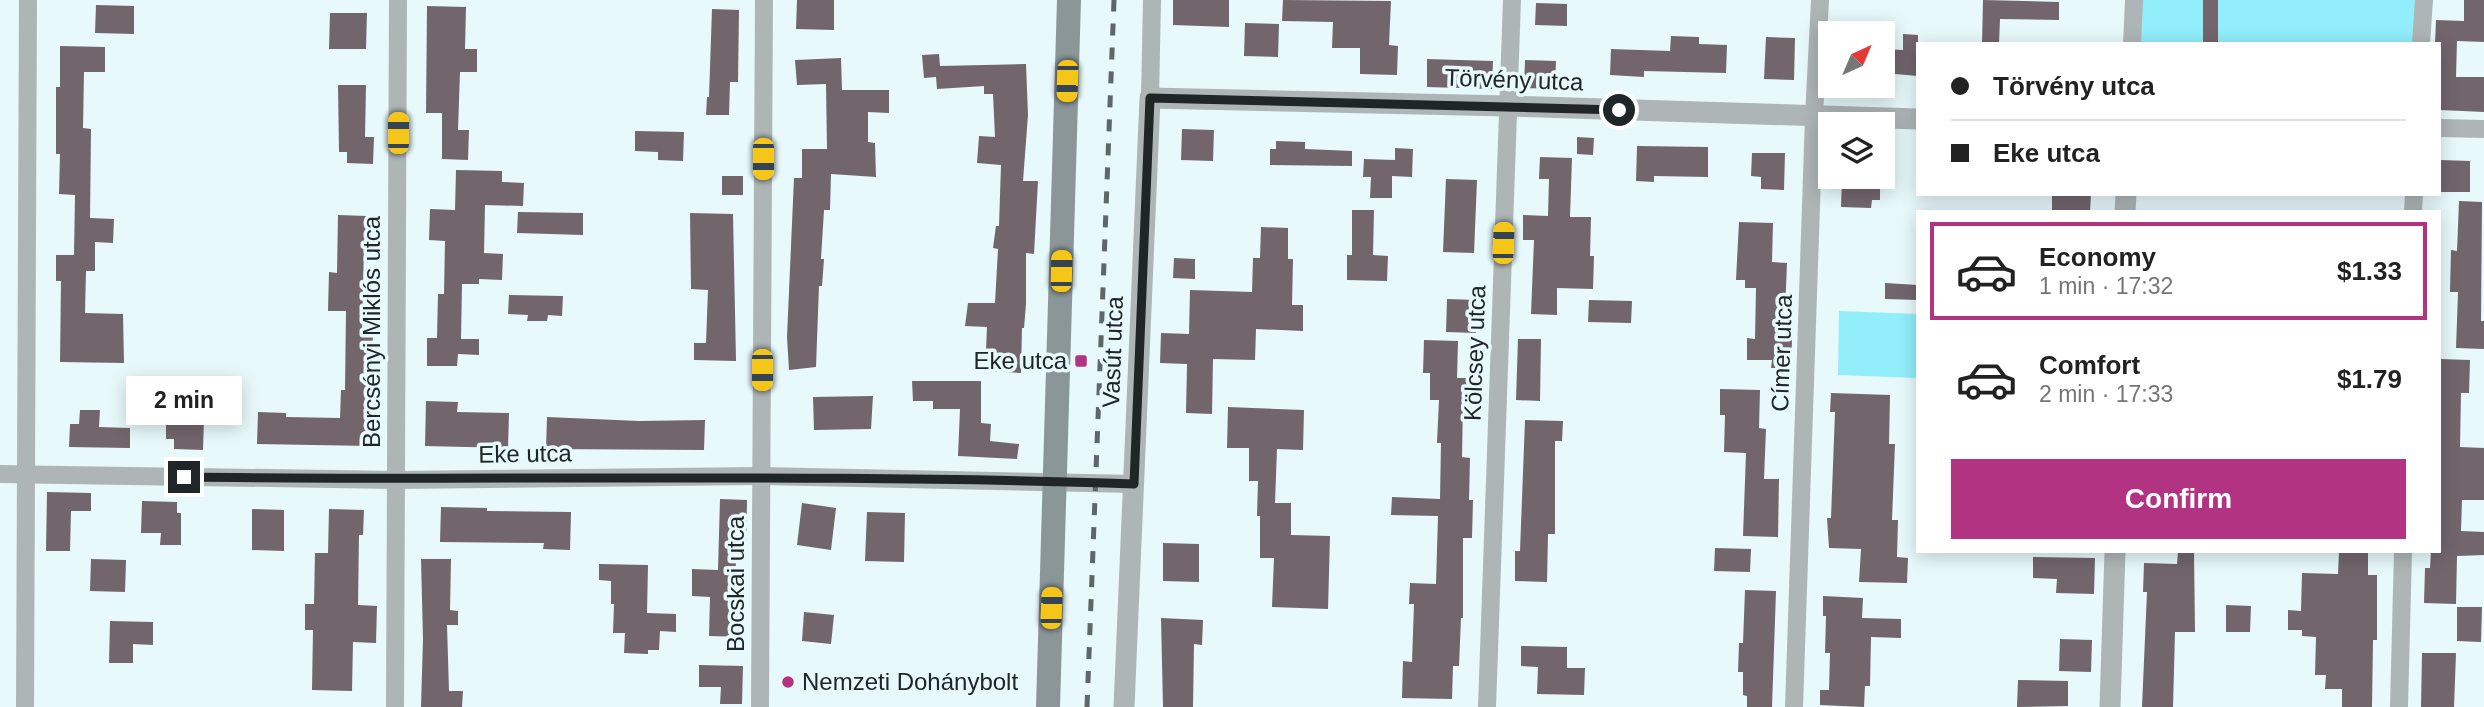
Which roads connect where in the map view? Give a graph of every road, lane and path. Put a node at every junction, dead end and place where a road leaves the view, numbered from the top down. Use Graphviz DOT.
graph roads {
  1 [pos="28,0"];
  2 [pos="398,0"];
  3 [pos="764,0"];
  4 [pos="1069,0"];
  5 [pos="1152,0"];
  6 [pos="1512,0"];
  7 [pos="1820,0"];
  8 [pos="2134,0"];
  9 [pos="2424,0"];
  10 [pos="2132,42"];
  11 [pos="2421,42"];
  12 [pos="1150,98"];
  13 [pos="1508,106"];
  14 [pos="1814,117"];
  15 [pos="1916,119"];
  16 [pos="2441,128"];
  17 [pos="2484,129"];
  18 [pos="0,474"];
  19 [pos="25,474"];
  20 [pos="761,476"];
  21 [pos="396,480"];
  22 [pos="1055,481"];
  23 [pos="1134,484"];
  24 [pos="2115,553"];
  25 [pos="2403,553"];
  26 [pos="25,707"];
  27 [pos="395,707"];
  28 [pos="760,707"];
  29 [pos="1048,707"];
  30 [pos="1124,707"];
  31 [pos="1487,707"];
  32 [pos="1794,707"];
  33 [pos="2110,707"];
  34 [pos="2399,707"];
  1 -- 19 [label="street"];
  2 -- 21 [label="street, Bercsényi Miklós utca"];
  3 -- 20 [label="street, Bocskai utca"];
  4 -- 22 [label="main road"];
  5 -- 12 [label="street, Vasút utca"];
  6 -- 13 [label="street, Kölcsey utca"];
  7 -- 14 [label="street, Címer utca"];
  8 -- 10 [label="street"];
  9 -- 11 [label="street"];
  12 -- 13 [label="street, Törvény utca"];
  12 -- 23 [label="street, Vasút utca"];
  13 -- 14 [label="street, Törvény utca"];
  13 -- 31 [label="street, Kölcsey utca"];
  14 -- 15 [label="street, Törvény utca"];
  14 -- 32 [label="street, Címer utca"];
  16 -- 17 [label="street"];
  18 -- 19 [label="street, Eke utca"];
  19 -- 21 [label="street, Eke utca"];
  19 -- 26 [label="street"];
  20 -- 21 [label="street, Eke utca"];
  20 -- 22 [label="street, Eke utca"];
  20 -- 28 [label="street, Bocskai utca"];
  21 -- 27 [label="street, Bercsényi Miklós utca"];
  22 -- 23 [label="street, Eke utca"];
  22 -- 29 [label="main road"];
  23 -- 30 [label="street, Vasút utca"];
  24 -- 33 [label="street"];
  25 -- 34 [label="street"];
}
